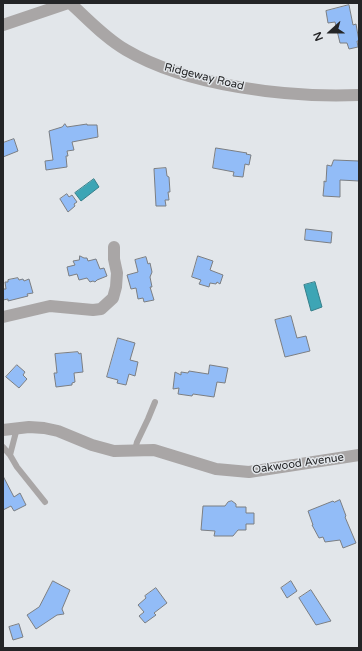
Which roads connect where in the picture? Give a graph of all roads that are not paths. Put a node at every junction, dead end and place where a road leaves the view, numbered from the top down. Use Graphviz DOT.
graph roads {
  1 [pos="69,3"];
  2 [pos="3,25"];
  3 [pos="359,95"];
  4 [pos="114,246"];
  5 [pos="3,317"];
  6 [pos="155,402"];
  7 [pos="16,428"];
  8 [pos="3,430"];
  9 [pos="3,447"];
  10 [pos="135,450"];
  11 [pos="10,455"];
  12 [pos="359,455"];
  13 [pos="44,502"];
  1 -- 2 [label="street"];
  1 -- 3 [label="street, Ridgeway Road"];
  4 -- 5 [label="street"];
  6 -- 10 [label="lane"];
  7 -- 8 [label="street, Oakwood Avenue"];
  7 -- 10 [label="street, Oakwood Avenue"];
  7 -- 11 [label="lane"];
  9 -- 11 [label="lane"];
  10 -- 12 [label="street, Oakwood Avenue"];
  11 -- 13 [label="lane"];
}
